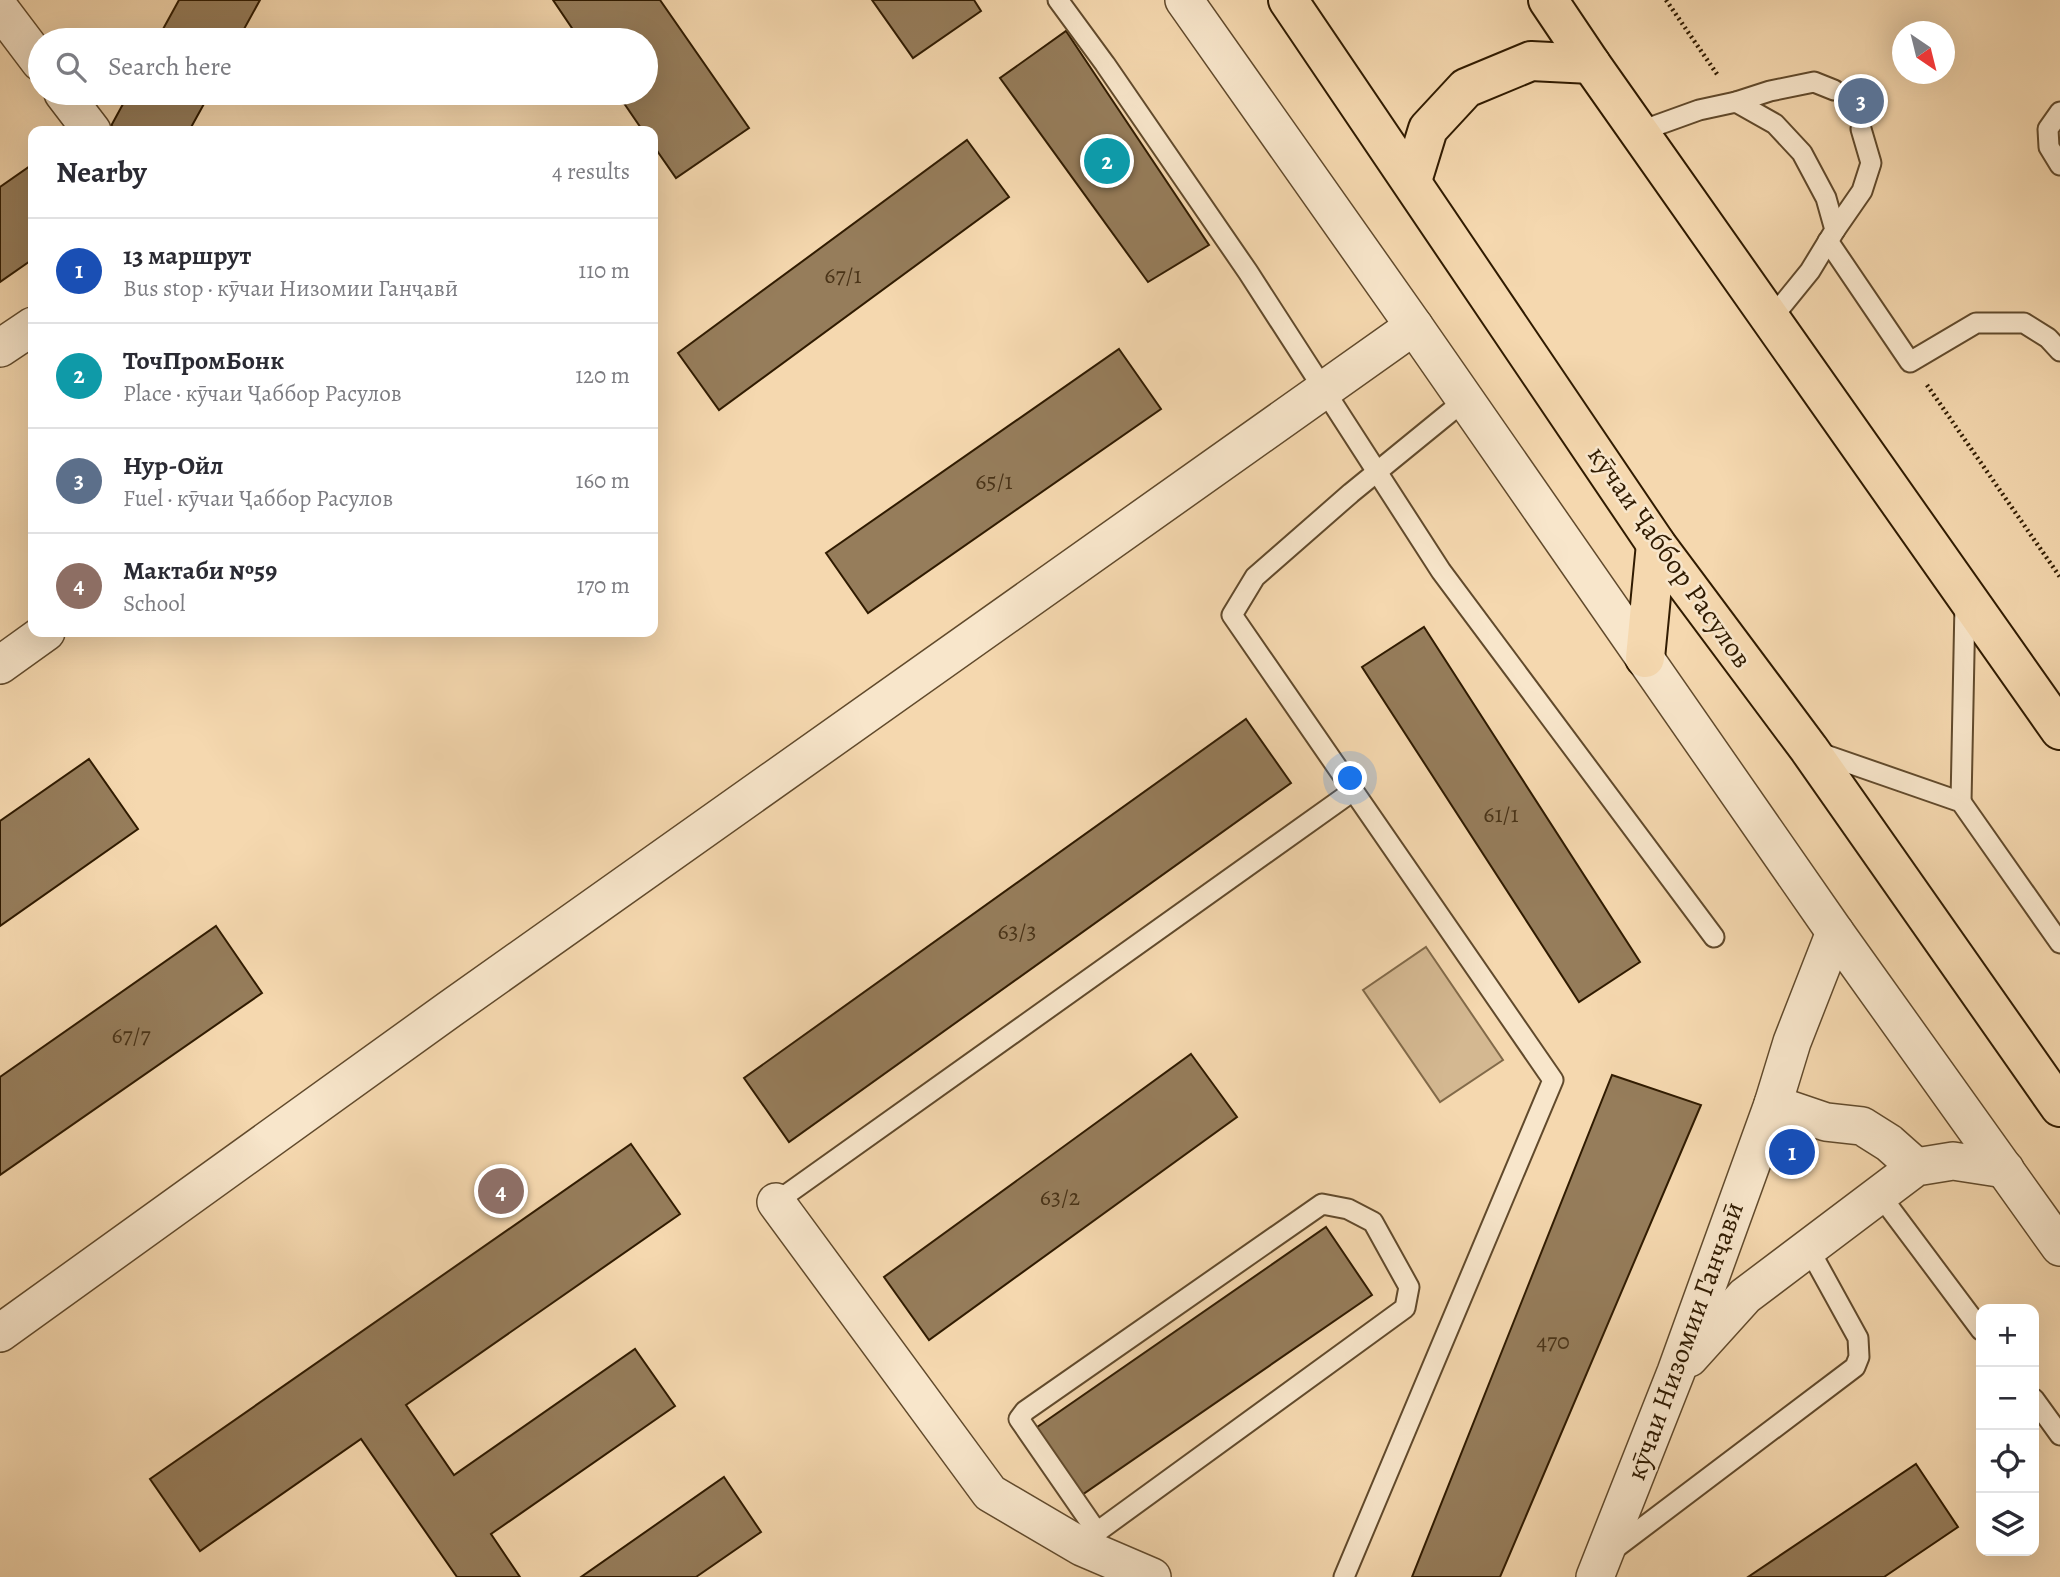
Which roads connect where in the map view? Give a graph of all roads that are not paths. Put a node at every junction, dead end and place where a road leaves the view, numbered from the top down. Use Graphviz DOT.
graph roads {
  1 [pos="1058,0"];
  2 [pos="1184,0"];
  3 [pos="1288,0"];
  4 [pos="1548,0"];
  5 [pos="0,9"];
  6 [pos="28,46"];
  7 [pos="1591,64"];
  8 [pos="1834,90"];
  9 [pos="1736,102"];
  10 [pos="72,105"];
  11 [pos="2060,112"];
  12 [pos="88,126"];
  13 [pos="1861,129"];
  14 [pos="1638,132"];
  15 [pos="2060,165"];
  16 [pos="1412,181"];
  17 [pos="1831,235"];
  18 [pos="1771,320"];
  19 [pos="1414,326"];
  20 [pos="28,329"];
  21 [pos="0,348"];
  22 [pos="2060,351"];
  23 [pos="1324,389"];
  24 [pos="1465,400"];
  25 [pos="1377,472"];
  26 [pos="1657,544"];
  27 [pos="1965,595"];
  28 [pos="39,637"];
  29 [pos="1645,658"];
  30 [pos="0,665"];
  31 [pos="2060,730"];
  32 [pos="1810,749"];
  33 [pos="1353,791"];
  34 [pos="1961,802"];
  35 [pos="1835,932"];
  36 [pos="1714,937"];
  37 [pos="2060,943"];
  38 [pos="1773,1104"];
  39 [pos="2060,1107"];
  40 [pos="1916,1167"];
  41 [pos="2005,1169"];
  42 [pos="1880,1195"];
  43 [pos="776,1202"];
  44 [pos="2060,1247"];
  45 [pos="1809,1249"];
  46 [pos="1976,1323"];
  47 [pos="0,1333"];
  48 [pos="1676,1372"];
  49 [pos="2039,1406"];
  50 [pos="2060,1435"];
  51 [pos="1089,1540"];
  52 [pos="1599,1568"];
  53 [pos="1152,1577"];
  54 [pos="1344,1577"];
  1 -- 23 [label="lane"];
  2 -- 19 [label="street"];
  3 -- 16 [label="main road, кӯчаи Ҷаббор Расулов"];
  4 -- 7 [label="main road"];
  5 -- 6 [label="street"];
  7 -- 14 [label="main road"];
  7 -- 16 [label="main road"];
  8 -- 9 [label="lane"];
  9 -- 14 [label="lane"];
  9 -- 17 [label="lane"];
  10 -- 12 [label="street"];
  11 -- 15 [label="lane"];
  13 -- 17 [label="lane"];
  14 -- 18 [label="main road"];
  16 -- 26 [label="main road, кӯчаи Ҷаббор Расулов"];
  17 -- 18 [label="lane"];
  17 -- 22 [label="lane"];
  18 -- 27 [label="main road"];
  19 -- 23 [label="street"];
  19 -- 24 [label="street"];
  20 -- 21 [label="street"];
  23 -- 25 [label="lane"];
  23 -- 47 [label="street"];
  24 -- 25 [label="lane"];
  24 -- 29 [label="street"];
  25 -- 33 [label="lane"];
  25 -- 36 [label="lane"];
  26 -- 29 [label="main road"];
  26 -- 32 [label="main road, кӯчаи Ҷаббор Расулов"];
  27 -- 31 [label="main road"];
  27 -- 34 [label="lane"];
  28 -- 30 [label="street"];
  29 -- 35 [label="street"];
  32 -- 34 [label="lane"];
  32 -- 39 [label="main road, кӯчаи Ҷаббор Расулов"];
  33 -- 43 [label="lane"];
  33 -- 54 [label="lane"];
  34 -- 37 [label="lane"];
  35 -- 38 [label="street, кӯчаи Низомии Ганҷавӣ"];
  35 -- 41 [label="street"];
  38 -- 40 [label="street"];
  38 -- 48 [label="street, кӯчаи Низомии Ганҷавӣ"];
  40 -- 41 [label="street"];
  40 -- 42 [label="street"];
  41 -- 44 [label="street"];
  42 -- 45 [label="street"];
  42 -- 46 [label="lane"];
  43 -- 51 [label="street"];
  45 -- 48 [label="street"];
  45 -- 52 [label="lane"];
  48 -- 52 [label="street, кӯчаи Низомии Ганҷавӣ"];
  49 -- 50 [label="lane"];
  51 -- 51 [label="lane"];
  51 -- 53 [label="street"];
}
